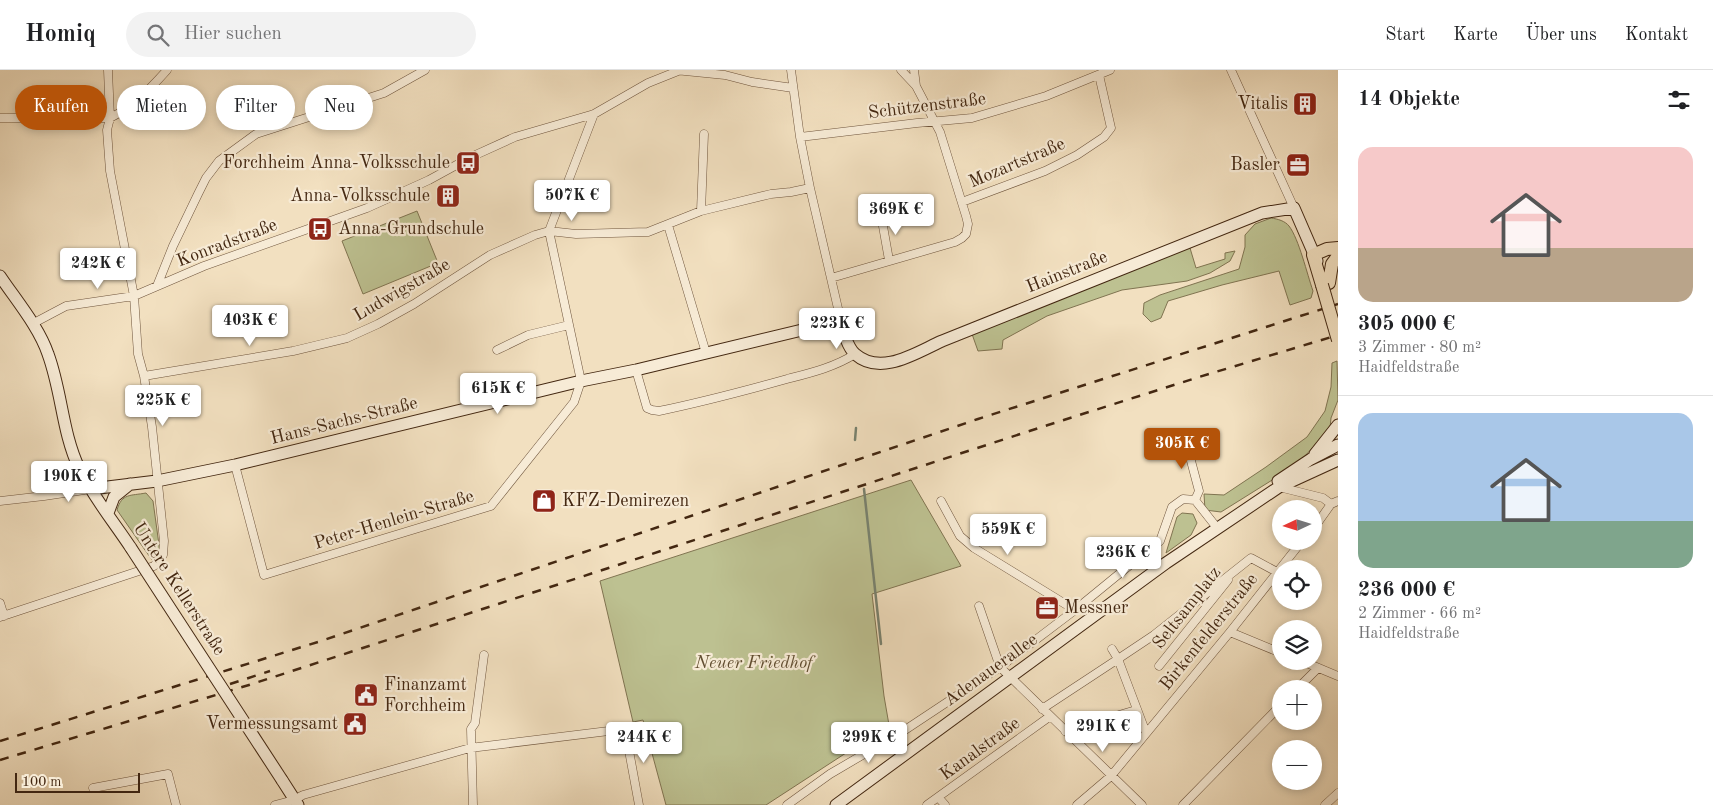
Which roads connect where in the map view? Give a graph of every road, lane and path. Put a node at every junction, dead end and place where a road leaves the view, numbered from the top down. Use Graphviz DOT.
graph roads {
  1 [pos="108,70"];
  2 [pos="167,70"];
  3 [pos="425,70"];
  4 [pos="791,70"];
  5 [pos="901,70"];
  6 [pos="914,70"];
  7 [pos="1110,70"];
  8 [pos="1230,70"];
  9 [pos="676,71"];
  10 [pos="1100,76"];
  11 [pos="916,86"];
  12 [pos="794,88"];
  13 [pos="594,114"];
  14 [pos="0,118"];
  15 [pos="110,118"];
  16 [pos="935,122"];
  17 [pos="704,134"];
  18 [pos="800,137"];
  19 [pos="810,188"];
  20 [pos="962,202"];
  21 [pos="1294,208"];
  22 [pos="701,211"];
  23 [pos="881,215"];
  24 [pos="668,225"];
  25 [pos="549,231"];
  26 [pos="1338,248"];
  27 [pos="1314,255"];
  28 [pos="1338,256"];
  29 [pos="889,260"];
  30 [pos="0,276"];
  31 [pos="830,278"];
  32 [pos="1325,284"];
  33 [pos="157,286"];
  34 [pos="134,296"];
  35 [pos="1338,311"];
  36 [pos="32,324"];
  37 [pos="569,325"];
  38 [pos="838,325"];
  39 [pos="1338,340"];
  40 [pos="497,350"];
  41 [pos="706,353"];
  42 [pos="856,354"];
  43 [pos="636,370"];
  44 [pos="144,376"];
  45 [pos="581,381"];
  46 [pos="1338,425"];
  47 [pos="1186,442"];
  48 [pos="1338,445"];
  49 [pos="1311,459"];
  50 [pos="1338,460"];
  51 [pos="235,465"];
  52 [pos="157,481"];
  53 [pos="131,484"];
  54 [pos="1279,487"];
  55 [pos="91,488"];
  56 [pos="1195,500"];
  57 [pos="0,501"];
  58 [pos="941,502"];
  59 [pos="1334,503"];
  60 [pos="110,516"];
  61 [pos="1322,518"];
  62 [pos="1214,524"];
  63 [pos="1295,550"];
  64 [pos="1287,560"];
  65 [pos="1166,563"];
  66 [pos="1237,568"];
  67 [pos="1272,569"];
  68 [pos="1272,578"];
  69 [pos="0,603"];
  70 [pos="979,606"];
  71 [pos="1074,610"];
  72 [pos="2,616"];
  73 [pos="1230,632"];
  74 [pos="1112,649"];
  75 [pos="1272,649"];
  76 [pos="484,655"];
  77 [pos="1118,659"];
  78 [pos="1160,666"];
  79 [pos="1000,667"];
  80 [pos="1316,670"];
  81 [pos="1322,670"];
  82 [pos="1338,676"];
  83 [pos="1010,677"];
  84 [pos="1307,680"];
  85 [pos="1042,709"];
  86 [pos="1136,710"];
  87 [pos="1272,714"];
  88 [pos="1049,717"];
  89 [pos="1065,732"];
  90 [pos="1146,734"];
  91 [pos="470,748"];
  92 [pos="1111,776"];
  93 [pos="93,788"];
  94 [pos="1338,793"];
  95 [pos="938,797"];
  96 [pos="296,802"];
  97 [pos="176,805"];
  98 [pos="275,805"];
  99 [pos="473,805"];
  100 [pos="639,805"];
  101 [pos="787,805"];
  102 [pos="836,805"];
  103 [pos="927,805"];
  104 [pos="945,805"];
  105 [pos="1077,805"];
  106 [pos="1142,805"];
  107 [pos="1183,805"];
  108 [pos="1325,805"];
  1 -- 15 [label="street"];
  2 -- 15 [label="street"];
  3 -- 33 [label="street"];
  4 -- 12 [label="street"];
  5 -- 11 [label="street"];
  6 -- 11 [label="street"];
  7 -- 10 [label="street, Schützenstraße"];
  8 -- 21 [label="street"];
  9 -- 12 [label="street"];
  9 -- 13 [label="street, Konradstraße"];
  10 -- 16 [label="street, Schützenstraße"];
  10 -- 20 [label="street, Mozartstraße"];
  11 -- 16 [label="street"];
  12 -- 18 [label="street"];
  13 -- 25 [label="street"];
  13 -- 33 [label="street, Konradstraße"];
  14 -- 15 [label="street"];
  15 -- 34 [label="street"];
  16 -- 18 [label="street, Schützenstraße"];
  16 -- 20 [label="street"];
  17 -- 22 [label="street"];
  18 -- 19 [label="street"];
  19 -- 22 [label="street, Ludwigstraße"];
  19 -- 31 [label="street"];
  20 -- 29 [label="street"];
  21 -- 27 [label="street"];
  21 -- 42 [label="street, Hainstraße"];
  22 -- 24 [label="street, Ludwigstraße"];
  23 -- 29 [label="street"];
  24 -- 25 [label="street, Ludwigstraße"];
  24 -- 41 [label="street"];
  25 -- 37 [label="street"];
  25 -- 44 [label="street, Ludwigstraße"];
  26 -- 27 [label="main road"];
  27 -- 32 [label="main road"];
  28 -- 32 [label="main road"];
  29 -- 31 [label="street"];
  30 -- 36 [label="street, Untere Kellerstraße"];
  31 -- 38 [label="street"];
  32 -- 35 [label="main road"];
  32 -- 39 [label="main road, bridge"];
  33 -- 34 [label="street, Konradstraße"];
  34 -- 36 [label="street, Konradstraße"];
  34 -- 44 [label="street"];
  36 -- 55 [label="street, Untere Kellerstraße"];
  37 -- 40 [label="street"];
  37 -- 45 [label="street"];
  38 -- 41 [label="street, Hans-Sachs-Straße"];
  38 -- 42 [label="street"];
  41 -- 43 [label="street, Hans-Sachs-Straße"];
  42 -- 43 [label="street"];
  43 -- 45 [label="street, Hans-Sachs-Straße"];
  44 -- 52 [label="street"];
  45 -- 51 [label="street, Hans-Sachs-Straße"];
  45 -- 51 [label="street, Peter-Henlein-Straße"];
  46 -- 49 [label="street"];
  47 -- 56 [label="street"];
  48 -- 49 [label="street, Adenauerallee"];
  49 -- 62 [label="street, Adenauerallee"];
  50 -- 54 [label="street, Adenauerallee"];
  51 -- 52 [label="street, Hans-Sachs-Straße"];
  52 -- 53 [label="street, Hans-Sachs-Straße"];
  52 -- 72 [label="street"];
  53 -- 55 [label="street, Hans-Sachs-Straße"];
  53 -- 60 [label="street"];
  54 -- 59 [label="street"];
  54 -- 65 [label="street, Adenauerallee"];
  55 -- 57 [label="street, Hans-Sachs-Straße"];
  55 -- 60 [label="street, Untere Kellerstraße"];
  56 -- 62 [label="street"];
  56 -- 71 [label="street"];
  58 -- 71 [label="street"];
  59 -- 61 [label="street"];
  60 -- 96 [label="street, Untere Kellerstraße, bridge"];
  62 -- 65 [label="street, Adenauerallee"];
  63 -- 64 [label="street, Birkenfelderstraße"];
  65 -- 83 [label="street, Adenauerallee"];
  66 -- 67 [label="street, Seltsamplatz"];
  66 -- 77 [label="street, Seltsamplatz"];
  66 -- 78 [label="street, Seltsamplatz"];
  68 -- 73 [label="street, Birkenfelderstraße"];
  69 -- 72 [label="street"];
  70 -- 79 [label="street"];
  71 -- 79 [label="street"];
  73 -- 75 [label="street"];
  73 -- 90 [label="street, Birkenfelderstraße"];
  74 -- 77 [label="street"];
  76 -- 91 [label="street"];
  77 -- 85 [label="street, Seltsamplatz"];
  77 -- 86 [label="street"];
  79 -- 83 [label="street"];
  79 -- 101 [label="street"];
  80 -- 84 [label="street"];
  81 -- 82 [label="street"];
  83 -- 85 [label="street"];
  83 -- 102 [label="street, Adenauerallee"];
  85 -- 88 [label="street"];
  86 -- 89 [label="street"];
  86 -- 90 [label="street"];
  87 -- 107 [label="street"];
  88 -- 89 [label="street"];
  88 -- 95 [label="street, Kanalstraße"];
  89 -- 92 [label="street"];
  90 -- 92 [label="street, Birkenfelderstraße"];
  91 -- 96 [label="street"];
  91 -- 99 [label="street"];
  91 -- 100 [label="street"];
  92 -- 105 [label="street, Birkenfelderstraße"];
  92 -- 106 [label="street"];
  93 -- 97 [label="street"];
  94 -- 108 [label="street"];
  95 -- 103 [label="street, Kanalstraße"];
  95 -- 104 [label="street"];
  96 -- 98 [label="street"];
}
